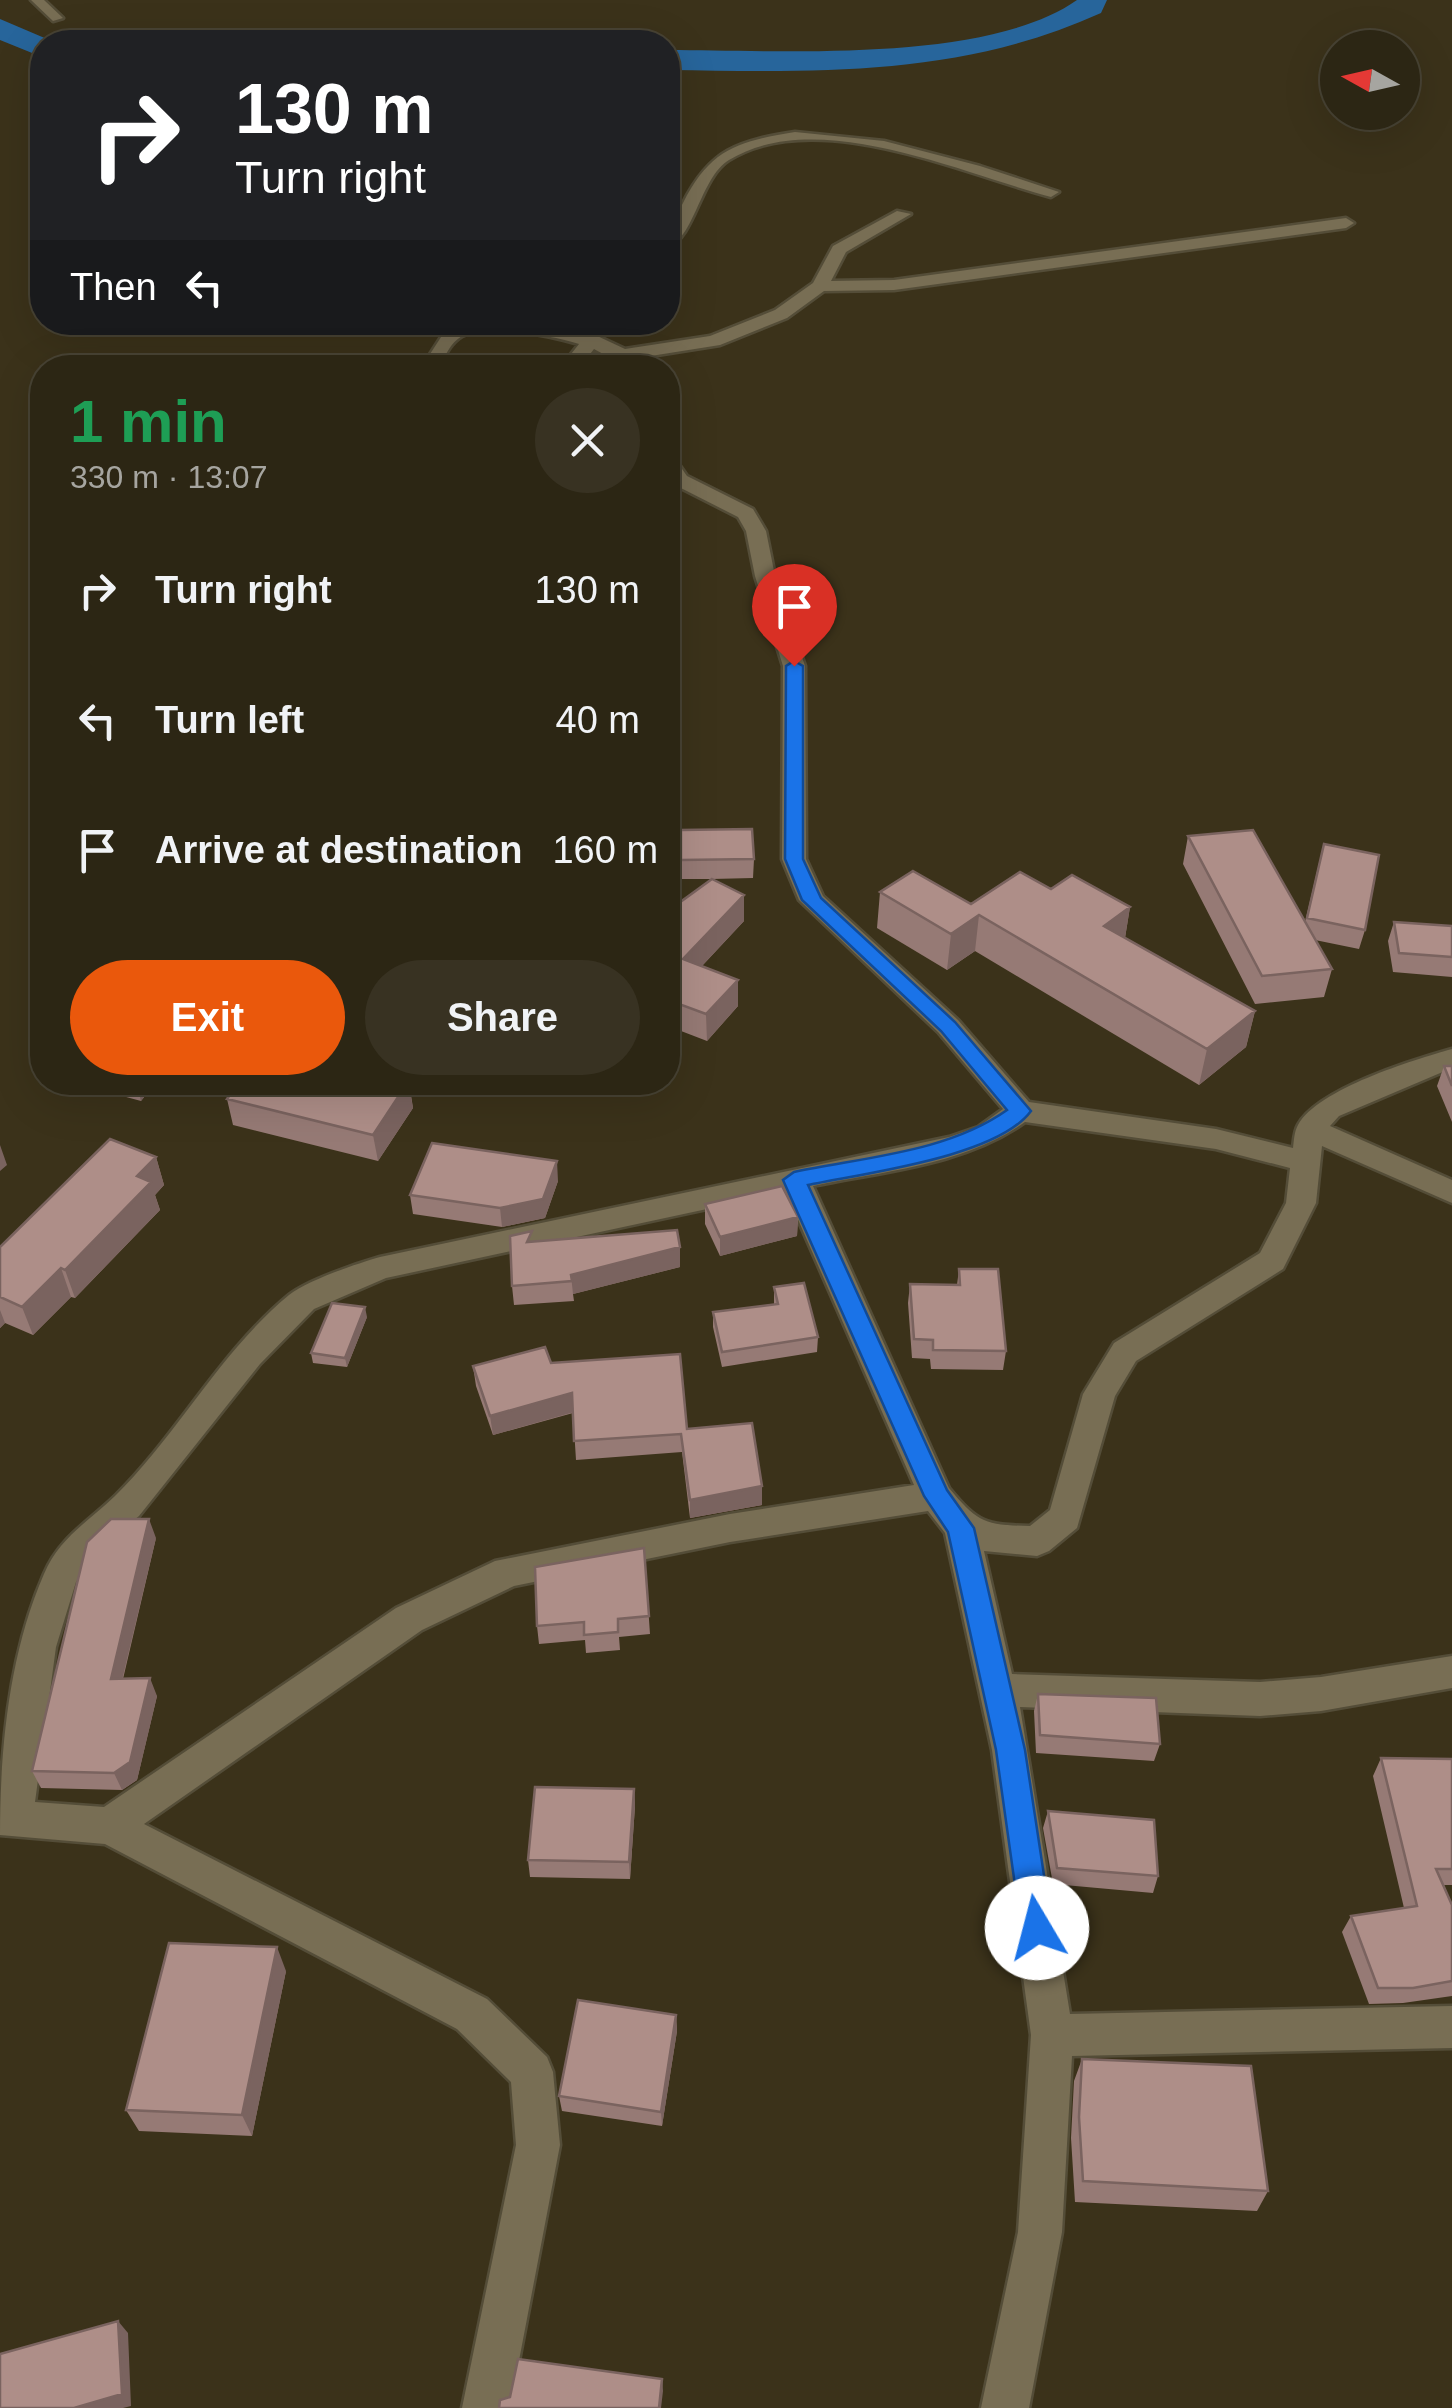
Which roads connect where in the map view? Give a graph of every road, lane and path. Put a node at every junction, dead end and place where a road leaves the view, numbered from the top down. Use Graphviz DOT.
graph roads {
  1 [pos="37,0"];
  2 [pos="57,18"];
  3 [pos="1052,192"];
  4 [pos="903,214"];
  5 [pos="680,218"];
  6 [pos="1346,222"];
  7 [pos="820,286"];
  8 [pos="454,335"];
  9 [pos="593,335"];
  10 [pos="437,355"];
  11 [pos="625,355"];
  12 [pos="658,355"];
  13 [pos="680,480"];
  14 [pos="1452,1058"];
  15 [pos="1020,1111"];
  16 [pos="1308,1146"];
  17 [pos="794,1180"];
  18 [pos="1452,1192"];
  19 [pos="949,1512"];
  20 [pos="1452,1672"];
  21 [pos="997,1690"];
  22 [pos="7,1817"];
  23 [pos="109,1826"];
  24 [pos="1452,2027"];
  25 [pos="1052,2035"];
  26 [pos="486,2408"];
  27 [pos="1005,2408"];
  1 -- 2 [label="street"];
  3 -- 5 [label="street"];
  4 -- 7 [label="street"];
  6 -- 7 [label="street"];
  7 -- 12 [label="street"];
  8 -- 10 [label="street"];
  9 -- 11 [label="street"];
  13 -- 15 [label="street"];
  14 -- 16 [label="street"];
  15 -- 16 [label="street"];
  15 -- 17 [label="street"];
  16 -- 18 [label="street"];
  16 -- 19 [label="street"];
  17 -- 19 [label="street"];
  17 -- 22 [label="street"];
  19 -- 21 [label="street"];
  19 -- 23 [label="street"];
  20 -- 21 [label="street"];
  21 -- 25 [label="street"];
  22 -- 23 [label="street"];
  23 -- 26 [label="street"];
  24 -- 25 [label="street"];
  25 -- 27 [label="street"];
}
